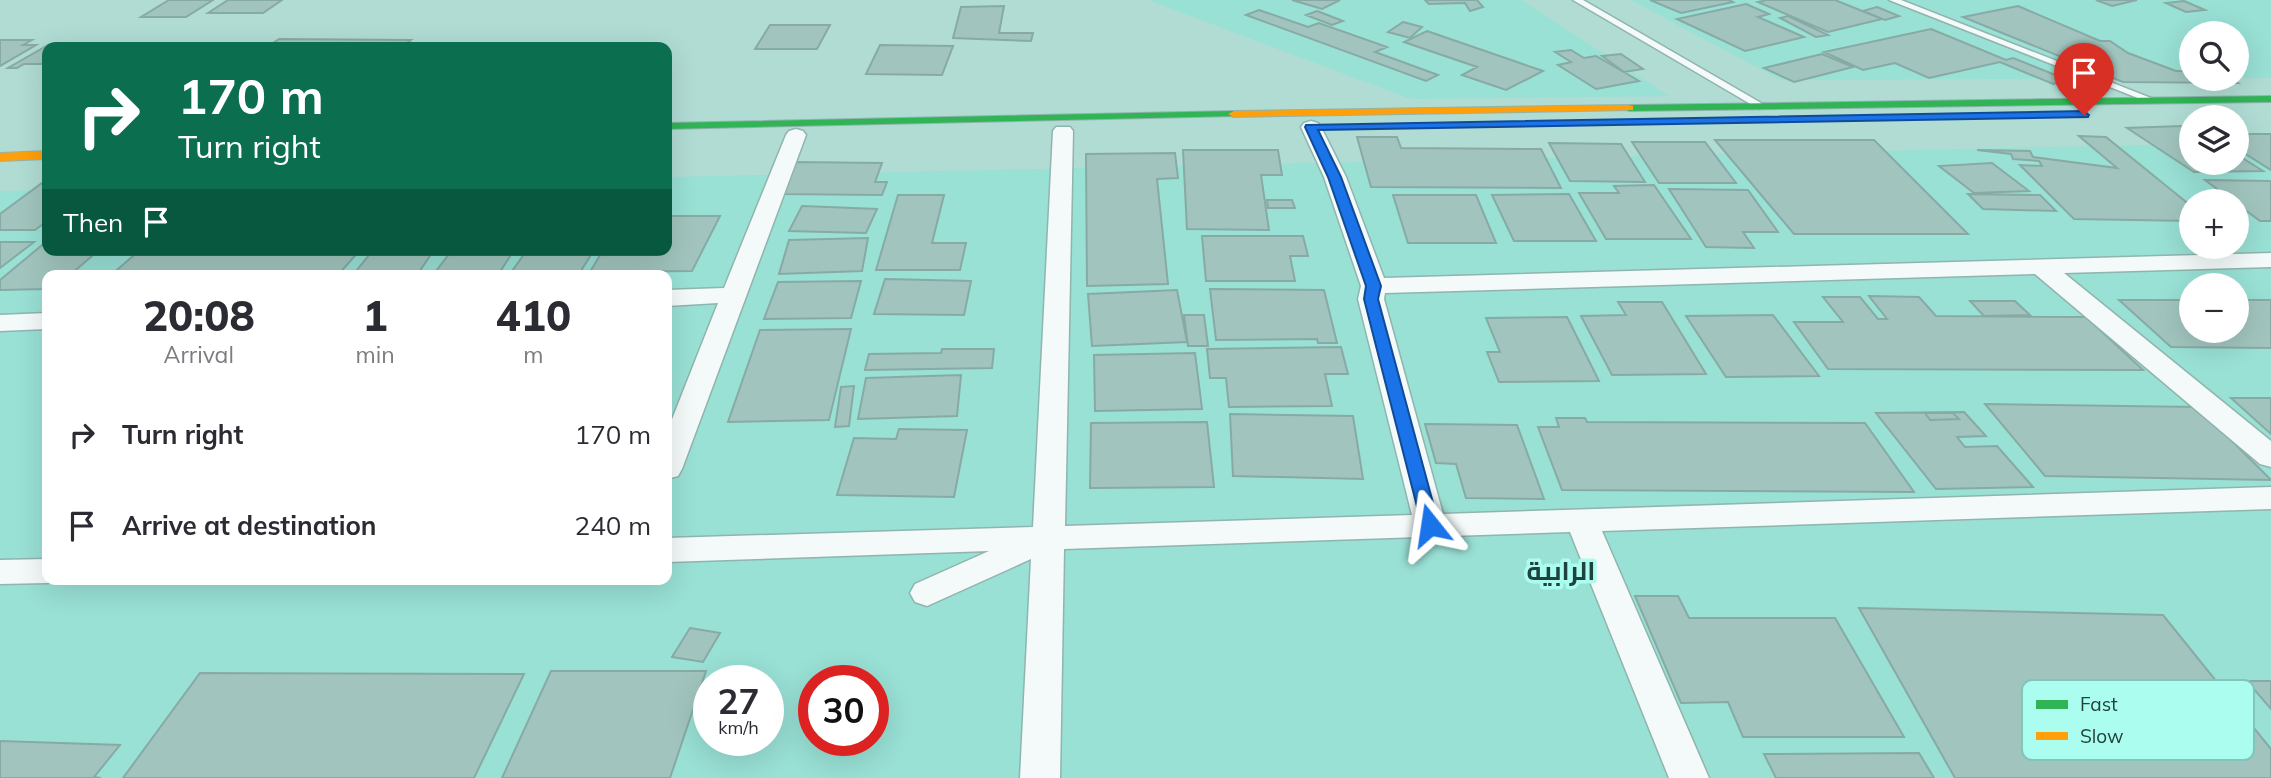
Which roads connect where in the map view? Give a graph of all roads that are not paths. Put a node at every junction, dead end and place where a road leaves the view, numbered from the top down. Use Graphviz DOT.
graph roads {
  1 [pos="1577,0"];
  2 [pos="1893,0"];
  3 [pos="2271,99"];
  4 [pos="2155,102"];
  5 [pos="1763,107"];
  6 [pos="2271,112"];
  7 [pos="672,125"];
  8 [pos="1311,127"];
  9 [pos="1063,131"];
  10 [pos="796,135"];
  11 [pos="672,139"];
  12 [pos="42,155"];
  13 [pos="0,157"];
  14 [pos="2271,260"];
  15 [pos="2041,267"];
  16 [pos="1374,286"];
  17 [pos="734,295"];
  18 [pos="672,298"];
  19 [pos="42,321"];
  20 [pos="0,323"];
  21 [pos="672,456"];
  22 [pos="2271,457"];
  23 [pos="2271,498"];
  24 [pos="1581,520"];
  25 [pos="1430,525"];
  26 [pos="1048,538"];
  27 [pos="672,551"];
  28 [pos="42,571"];
  29 [pos="0,572"];
  30 [pos="927,593"];
  31 [pos="1040,778"];
  32 [pos="1689,778"];
  1 -- 5 [label="lane"];
  2 -- 4 [label="lane"];
  3 -- 4 [label="street"];
  4 -- 5 [label="street"];
  5 -- 7 [label="street"];
  6 -- 8 [label="street"];
  8 -- 9 [label="street"];
  8 -- 16 [label="street"];
  9 -- 10 [label="street"];
  9 -- 26 [label="street"];
  10 -- 11 [label="street"];
  10 -- 17 [label="street"];
  12 -- 13 [label="street"];
  14 -- 15 [label="street"];
  15 -- 16 [label="street"];
  15 -- 22 [label="street"];
  16 -- 25 [label="street"];
  17 -- 18 [label="street"];
  17 -- 21 [label="street"];
  19 -- 20 [label="street"];
  23 -- 24 [label="street"];
  24 -- 25 [label="street"];
  24 -- 32 [label="street"];
  25 -- 26 [label="street"];
  26 -- 27 [label="street"];
  26 -- 30 [label="street"];
  26 -- 31 [label="street"];
  28 -- 29 [label="street"];
}
